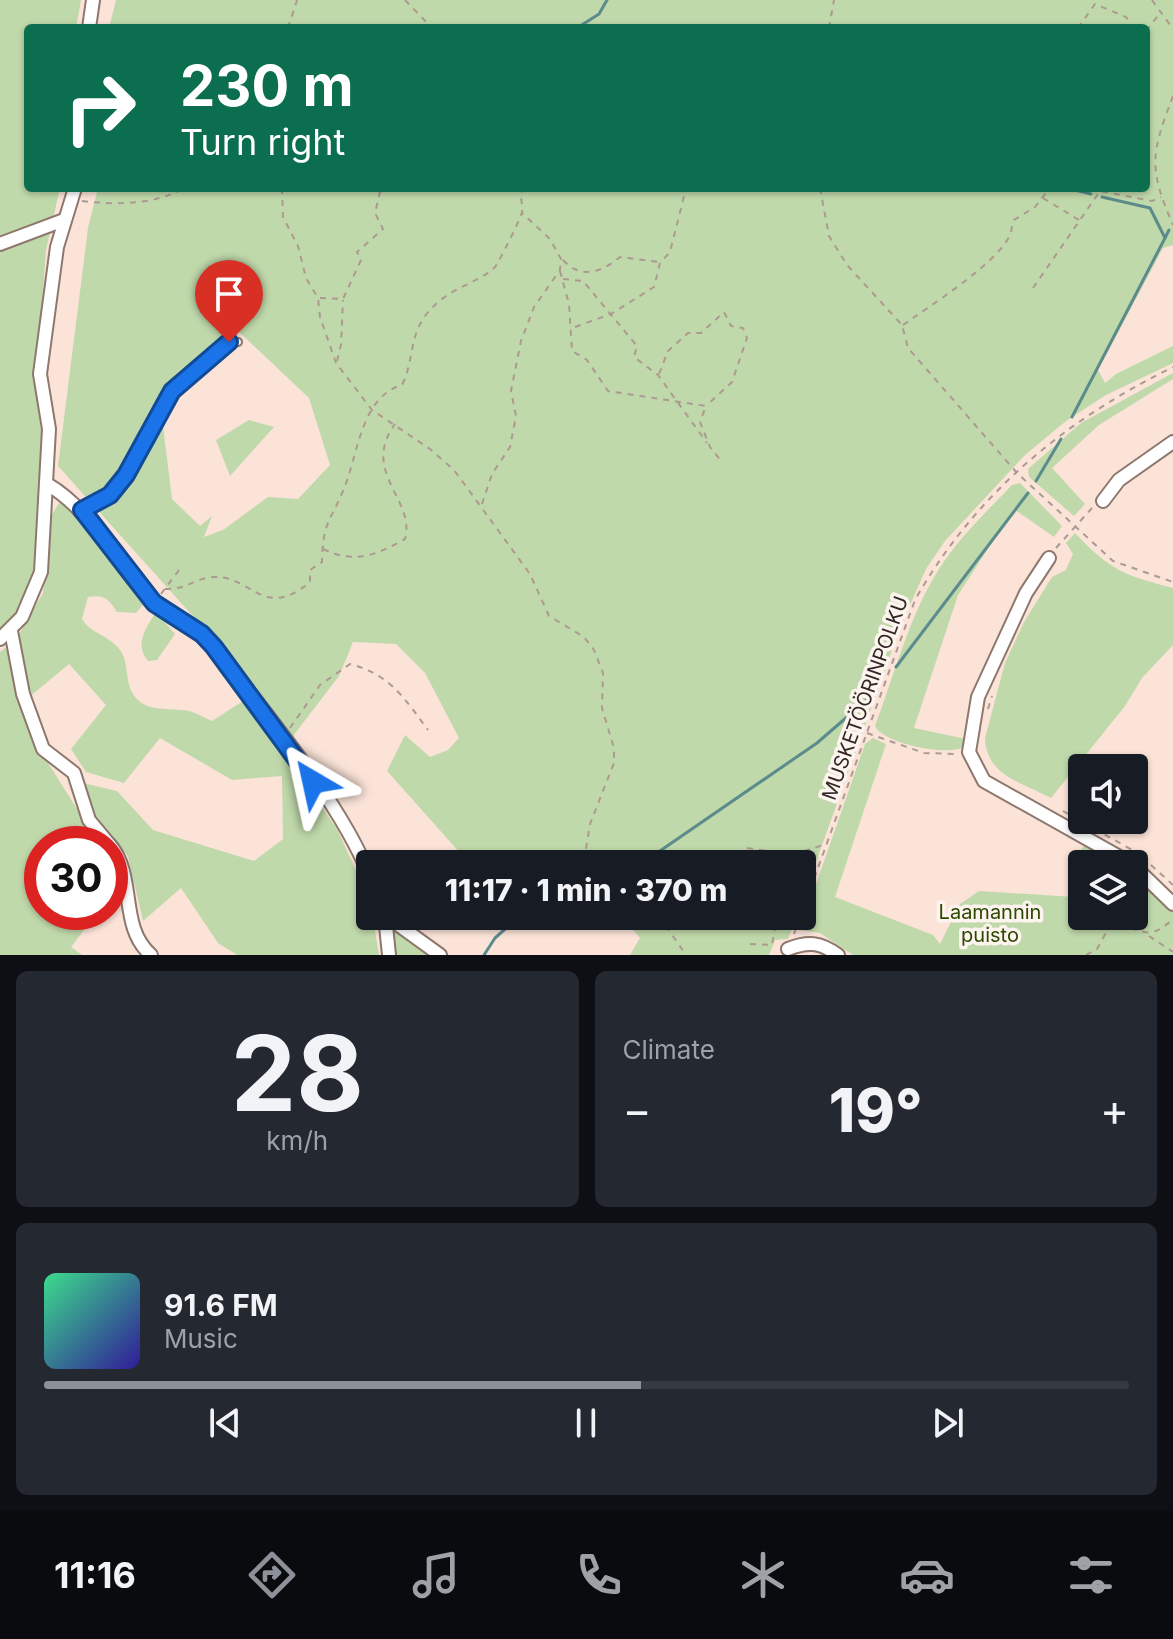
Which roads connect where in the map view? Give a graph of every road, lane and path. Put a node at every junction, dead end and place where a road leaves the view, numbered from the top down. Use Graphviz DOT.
graph roads {
  1 [pos="93,0"];
  2 [pos="297,0"];
  3 [pos="405,0"];
  4 [pos="834,0"];
  5 [pos="1152,0"];
  6 [pos="1161,12"];
  7 [pos="90,24"];
  8 [pos="289,24"];
  9 [pos="428,24"];
  10 [pos="830,24"];
  11 [pos="1081,24"];
  12 [pos="1130,24"];
  13 [pos="1150,26"];
  14 [pos="1173,29"];
  15 [pos="1173,96"];
  16 [pos="177,192"];
  17 [pos="282,192"];
  18 [pos="380,192"];
  19 [pos="521,192"];
  20 [pos="685,192"];
  21 [pos="821,192"];
  22 [pos="1047,192"];
  23 [pos="1099,192"];
  24 [pos="1105,192"];
  25 [pos="73,194"];
  26 [pos="1161,197"];
  27 [pos="1042,198"];
  28 [pos="522,213"];
  29 [pos="64,220"];
  30 [pos="1079,221"];
  31 [pos="1173,225"];
  32 [pos="0,244"];
  33 [pos="561,259"];
  34 [pos="660,263"];
  35 [pos="560,270"];
  36 [pos="562,279"];
  37 [pos="1033,288"];
  38 [pos="318,298"];
  39 [pos="343,299"];
  40 [pos="611,314"];
  41 [pos="902,325"];
  42 [pos="572,328"];
  43 [pos="238,342"];
  44 [pos="336,363"];
  45 [pos="1173,367"];
  46 [pos="658,375"];
  47 [pos="677,402"];
  48 [pos="706,406"];
  49 [pos="372,410"];
  50 [pos="395,424"];
  51 [pos="1173,442"];
  52 [pos="710,447"];
  53 [pos="722,462"];
  54 [pos="1017,473"];
  55 [pos="47,484"];
  56 [pos="1103,501"];
  57 [pos="482,505"];
  58 [pos="82,510"];
  59 [pos="1074,525"];
  60 [pos="322,548"];
  61 [pos="1049,558"];
  62 [pos="179,570"];
  63 [pos="1173,582"];
  64 [pos="165,589"];
  65 [pos="154,603"];
  66 [pos="11,631"];
  67 [pos="0,639"];
  68 [pos="992,695"];
  69 [pos="986,718"];
  70 [pos="428,730"];
  71 [pos="866,733"];
  72 [pos="283,740"];
  73 [pos="969,752"];
  74 [pos="1053,806"];
  75 [pos="94,826"];
  76 [pos="827,844"];
  77 [pos="747,848"];
  78 [pos="357,850"];
  79 [pos="587,850"];
  80 [pos="768,850"];
  81 [pos="808,850"];
  82 [pos="1106,850"];
  83 [pos="816,874"];
  84 [pos="1148,880"];
  85 [pos="1173,885"];
  86 [pos="128,896"];
  87 [pos="1173,904"];
  88 [pos="1173,919"];
  89 [pos="387,930"];
  90 [pos="405,930"];
  91 [pos="669,930"];
  92 [pos="775,930"];
  93 [pos="1107,930"];
  94 [pos="1130,930"];
  95 [pos="1148,935"];
  96 [pos="750,944"];
  97 [pos="784,952"];
  98 [pos="1173,952"];
  99 [pos="151,955"];
  100 [pos="389,955"];
  101 [pos="440,955"];
  102 [pos="686,955"];
  103 [pos="838,955"];
  104 [pos="1086,955"];
  1 -- 7 [label="street"];
  2 -- 8 [label="path"];
  3 -- 9 [label="path"];
  4 -- 10 [label="path"];
  5 -- 6 [label="path"];
  6 -- 13 [label="path"];
  6 -- 14 [label="path"];
  11 -- 12 [label="path"];
  15 -- 26 [label="path"];
  16 -- 25 [label="path"];
  17 -- 38 [label="path"];
  18 -- 39 [label="path"];
  19 -- 28 [label="path"];
  20 -- 34 [label="path"];
  21 -- 41 [label="path"];
  22 -- 27 [label="path"];
  23 -- 30 [label="path"];
  24 -- 26 [label="path"];
  25 -- 29 [label="street"];
  26 -- 31 [label="path"];
  27 -- 30 [label="path"];
  27 -- 41 [label="path"];
  28 -- 33 [label="path"];
  28 -- 49 [label="path"];
  29 -- 32 [label="street"];
  29 -- 55 [label="street"];
  30 -- 37 [label="path"];
  33 -- 34 [label="path"];
  33 -- 35 [label="path"];
  34 -- 40 [label="path"];
  35 -- 36 [label="path"];
  35 -- 57 [label="path"];
  36 -- 40 [label="path"];
  36 -- 42 [label="path"];
  38 -- 39 [label="path"];
  38 -- 44 [label="path"];
  39 -- 44 [label="path"];
  40 -- 42 [label="path"];
  40 -- 46 [label="path"];
  41 -- 54 [label="path"];
  42 -- 47 [label="path"];
  43 -- 58 [label="lane"];
  44 -- 49 [label="path"];
  45 -- 54 [label="path, MUSKETÖÖRINPOLKU"];
  46 -- 47 [label="path"];
  46 -- 48 [label="path"];
  47 -- 48 [label="path"];
  47 -- 52 [label="path"];
  48 -- 52 [label="path"];
  49 -- 50 [label="path"];
  49 -- 60 [label="path"];
  50 -- 57 [label="path"];
  50 -- 60 [label="path"];
  51 -- 56 [label="street"];
  52 -- 53 [label="path"];
  54 -- 59 [label="path"];
  54 -- 71 [label="path, MUSKETÖÖRINPOLKU"];
  55 -- 58 [label="street"];
  55 -- 66 [label="street"];
  56 -- 59 [label="path"];
  57 -- 79 [label="path"];
  58 -- 65 [label="street"];
  59 -- 61 [label="path"];
  59 -- 63 [label="path"];
  60 -- 64 [label="path"];
  61 -- 73 [label="street"];
  62 -- 64 [label="path"];
  64 -- 65 [label="path"];
  65 -- 72 [label="street"];
  66 -- 67 [label="street"];
  66 -- 75 [label="street"];
  68 -- 69 [label="path"];
  70 -- 72 [label="path"];
  71 -- 73 [label="path"];
  71 -- 76 [label="path, MUSKETÖÖRINPOLKU"];
  72 -- 78 [label="street"];
  73 -- 82 [label="street"];
  74 -- 85 [label="path"];
  76 -- 81 [label="path"];
  76 -- 83 [label="path, MUSKETÖÖRINPOLKU"];
  77 -- 80 [label="path"];
  84 -- 87 [label="street"];
  86 -- 99 [label="street"];
  88 -- 95 [label="path"];
  89 -- 100 [label="street"];
  90 -- 101 [label="street"];
  91 -- 102 [label="path"];
  92 -- 96 [label="path"];
  93 -- 104 [label="path"];
  94 -- 95 [label="path"];
  95 -- 98 [label="path"];
  97 -- 103 [label="street"];
}
